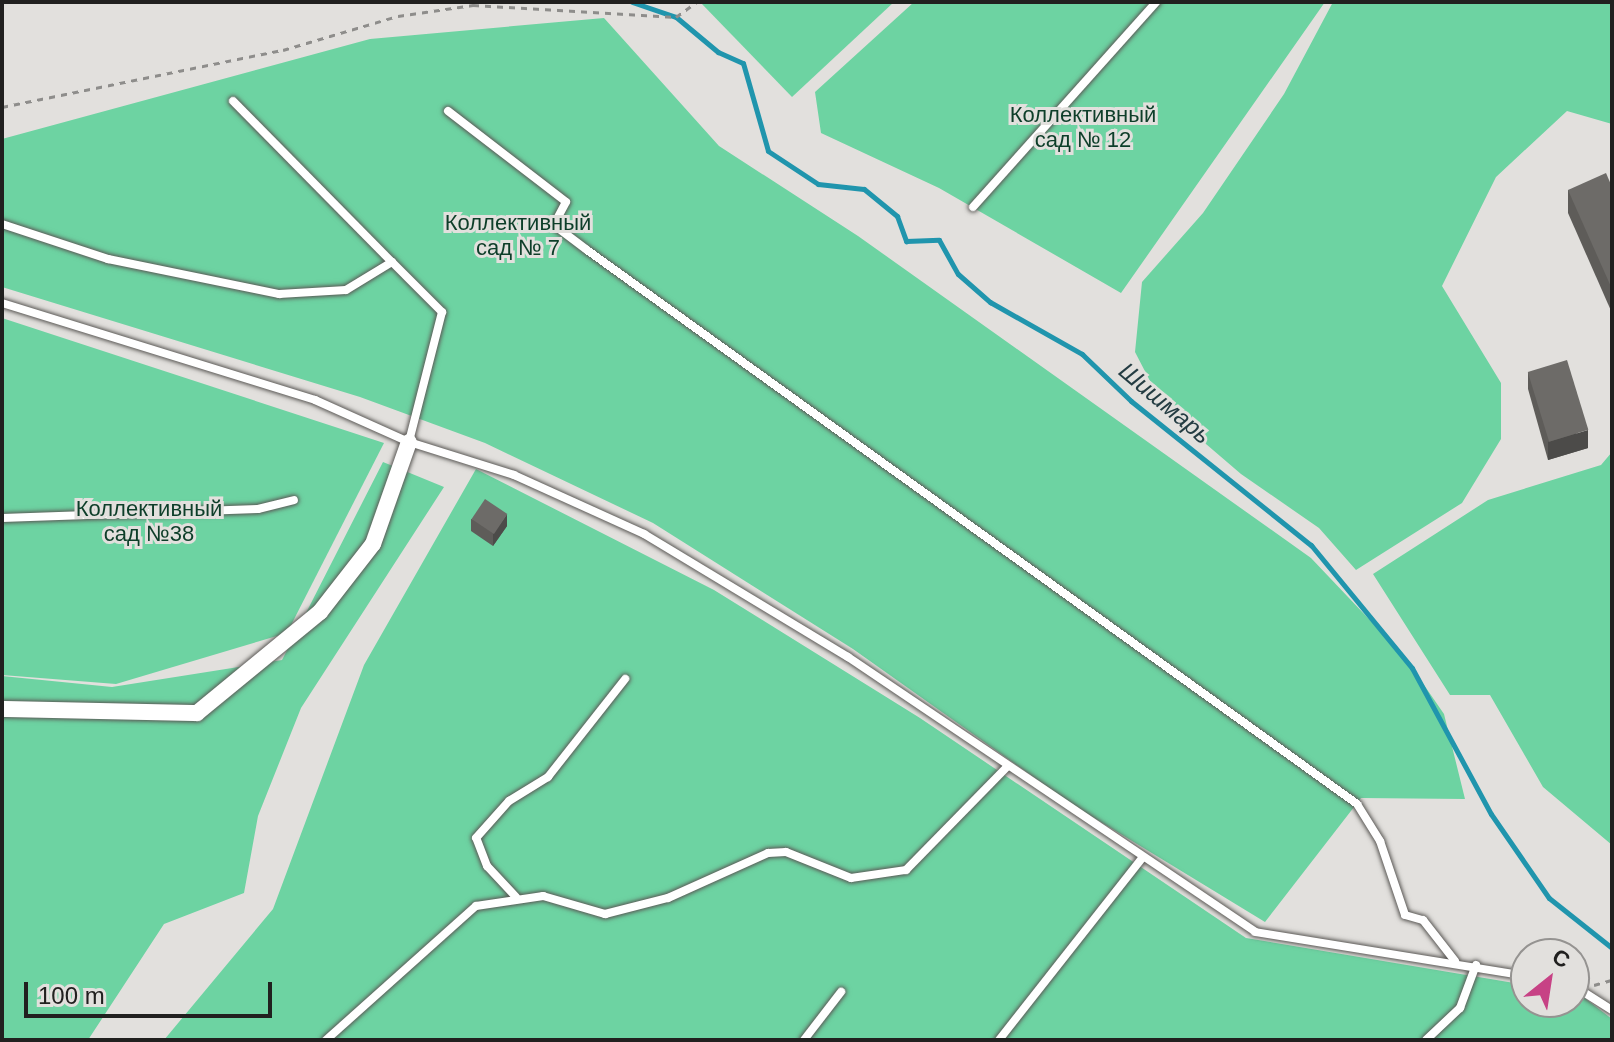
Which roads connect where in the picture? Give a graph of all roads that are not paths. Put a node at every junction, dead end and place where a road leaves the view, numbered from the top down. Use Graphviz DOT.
graph roads {
  1 [pos="1156,2"];
  2 [pos="233,101"];
  3 [pos="448,111"];
  4 [pos="973,207"];
  5 [pos="2,224"];
  6 [pos="392,262"];
  7 [pos="2,303"];
  8 [pos="409,442"];
  9 [pos="294,500"];
  10 [pos="2,518"];
  11 [pos="625,679"];
  12 [pos="2,709"];
  13 [pos="1007,767"];
  14 [pos="1142,858"];
  15 [pos="516,897"];
  16 [pos="1455,961"];
  17 [pos="1476,965"];
  18 [pos="1510,972"];
  19 [pos="841,992"];
  20 [pos="1590,995"];
  21 [pos="1612,1010"];
  22 [pos="326,1040"];
  23 [pos="804,1040"];
  24 [pos="999,1040"];
  25 [pos="1426,1040"];
  1 -- 4 [label="lane"];
  2 -- 6 [label="lane"];
  3 -- 16 [label="lane"];
  5 -- 6 [label="lane"];
  6 -- 8 [label="lane"];
  7 -- 8 [label="lane"];
  8 -- 12 [label="street"];
  8 -- 13 [label="lane"];
  9 -- 10 [label="lane"];
  11 -- 15 [label="lane"];
  13 -- 14 [label="lane"];
  13 -- 15 [label="lane"];
  14 -- 16 [label="lane"];
  14 -- 24 [label="lane"];
  15 -- 22 [label="lane"];
  16 -- 17 [label="lane"];
  17 -- 18 [label="lane"];
  17 -- 25 [label="lane"];
  19 -- 23 [label="lane"];
  20 -- 21 [label="lane"];
}
